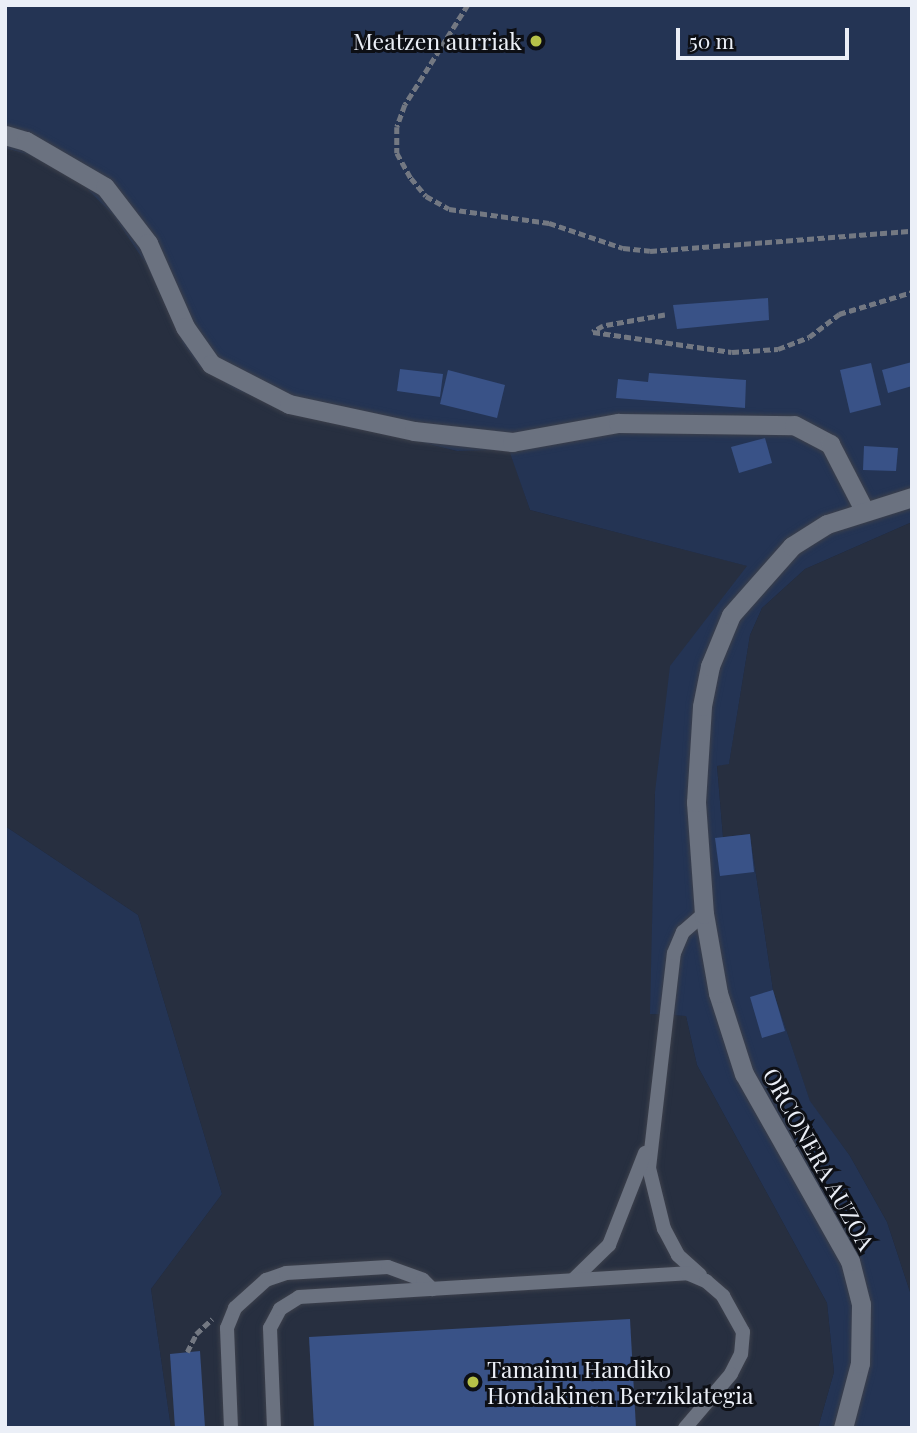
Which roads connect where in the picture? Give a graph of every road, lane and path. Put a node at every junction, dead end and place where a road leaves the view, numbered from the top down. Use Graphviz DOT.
graph roads {
  1 [pos="468,5"];
  2 [pos="5,135"];
  3 [pos="912,231"];
  4 [pos="912,292"];
  5 [pos="665,316"];
  6 [pos="912,497"];
  7 [pos="864,510"];
  8 [pos="704,914"];
  9 [pos="650,1139"];
  10 [pos="574,1279"];
  11 [pos="706,1281"];
  12 [pos="432,1289"];
  13 [pos="231,1428"];
  14 [pos="274,1428"];
  15 [pos="685,1428"];
  16 [pos="843,1428"];
  1 -- 3 [label="path"];
  2 -- 7 [label="street"];
  4 -- 5 [label="path"];
  6 -- 7 [label="street, ORCONERA AUZOA"];
  7 -- 8 [label="street, ORCONERA AUZOA"];
  8 -- 9 [label="lane"];
  8 -- 16 [label="street, ORCONERA AUZOA"];
  9 -- 10 [label="lane"];
  9 -- 11 [label="lane"];
  10 -- 11 [label="lane"];
  10 -- 12 [label="lane"];
  11 -- 15 [label="lane"];
  12 -- 13 [label="lane"];
  12 -- 14 [label="lane"];
}
